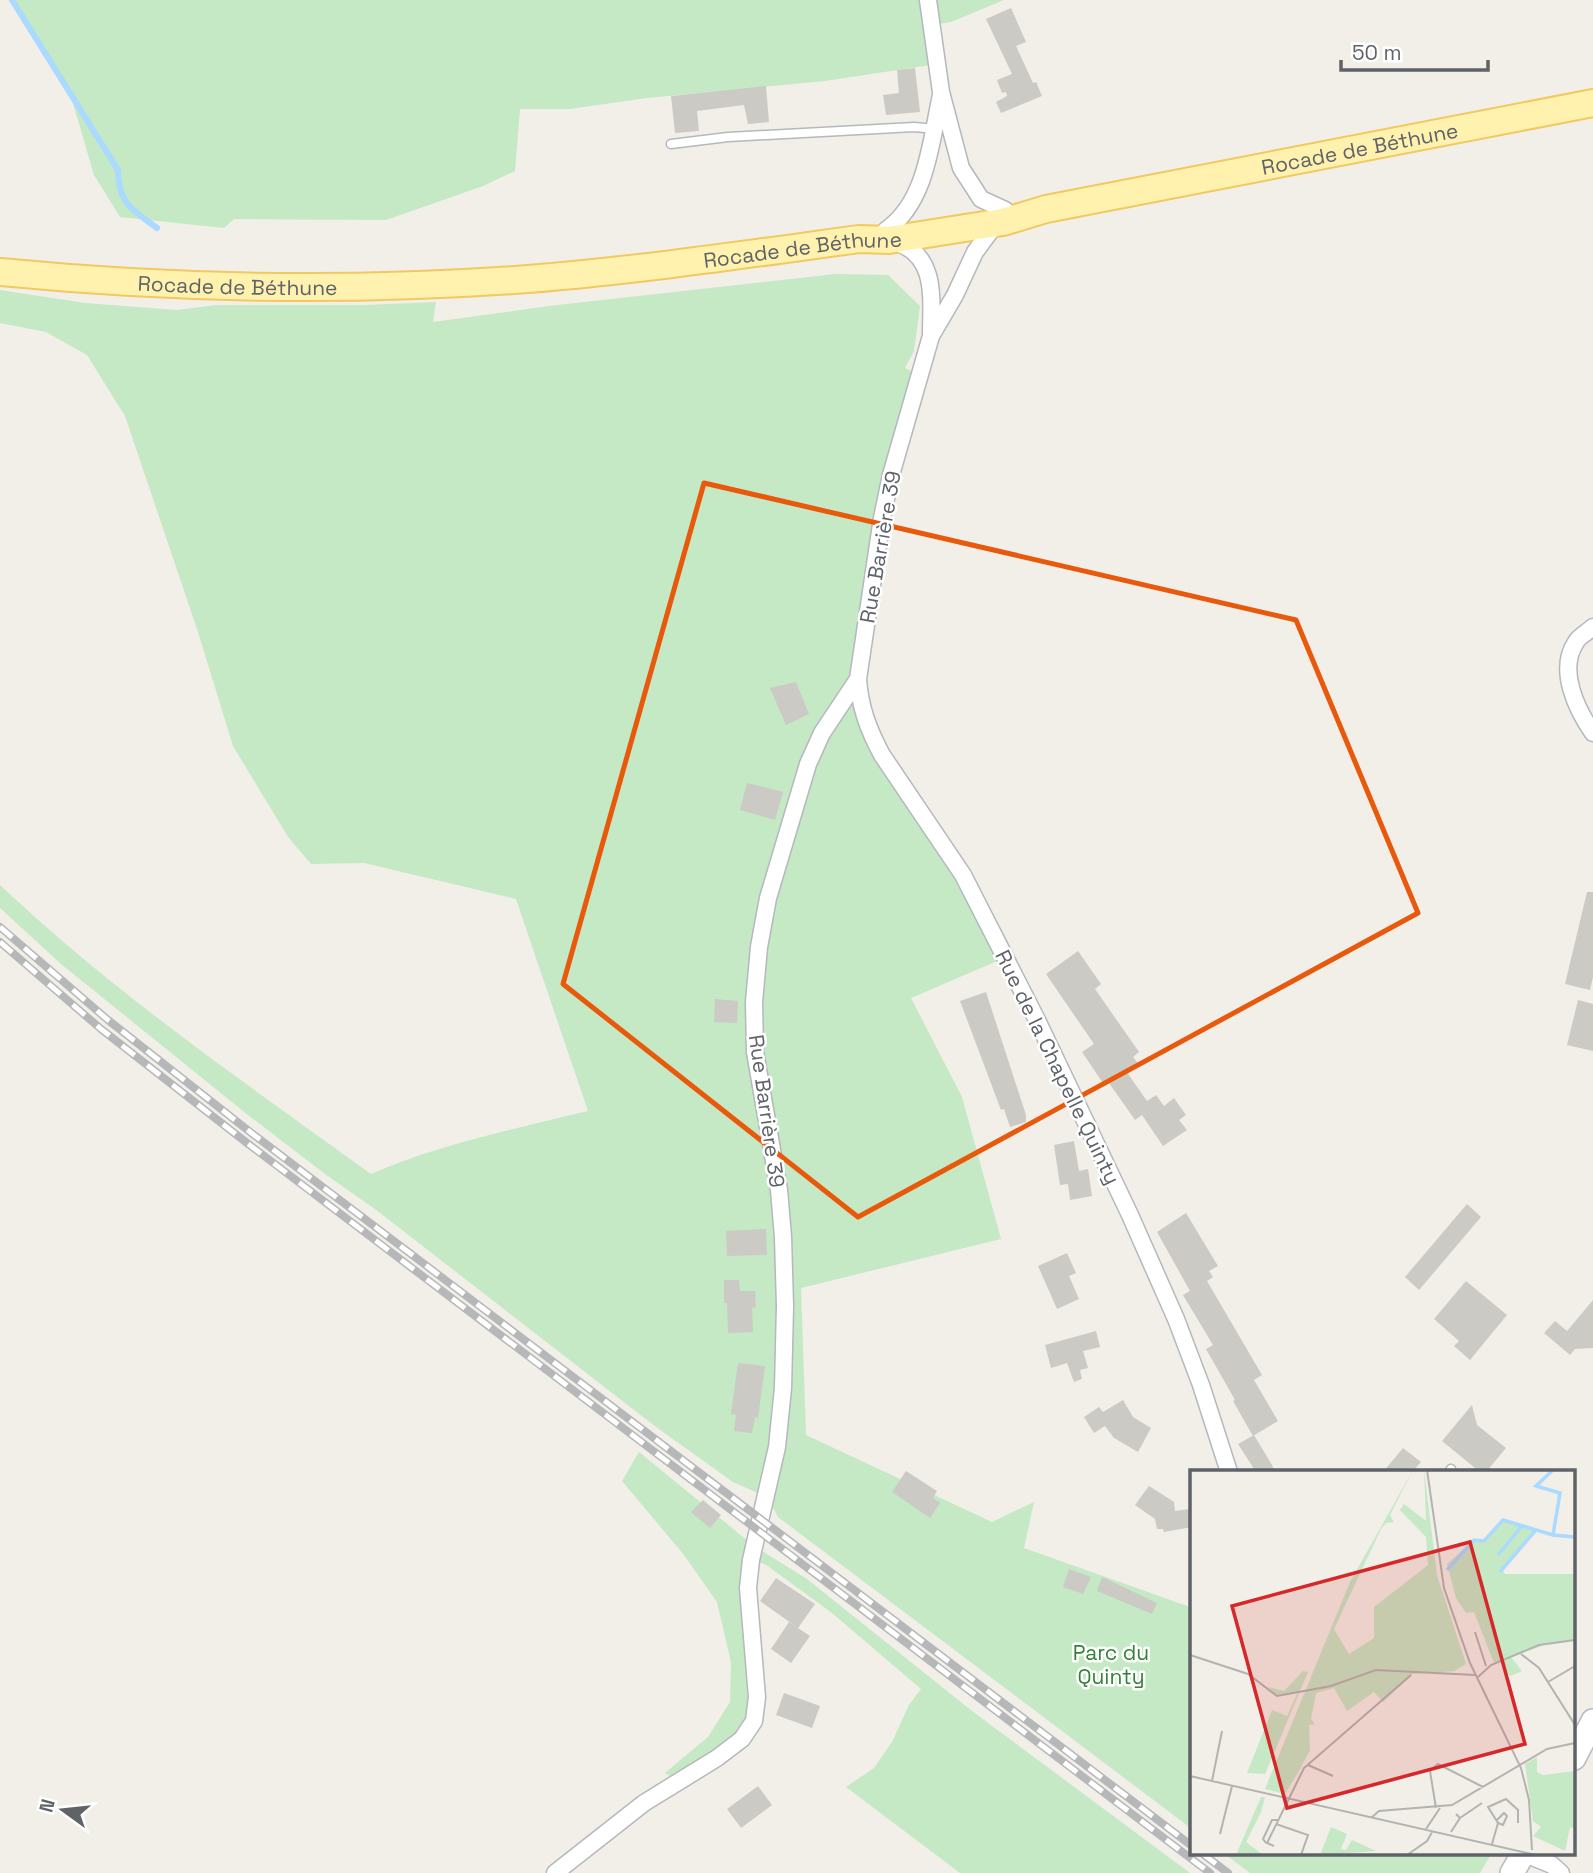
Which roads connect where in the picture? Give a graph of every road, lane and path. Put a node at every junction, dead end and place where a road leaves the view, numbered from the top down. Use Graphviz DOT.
graph roads {
  1 [pos="928,0"];
  2 [pos="942,92"];
  3 [pos="1593,103"];
  4 [pos="933,129"];
  5 [pos="952,129"];
  6 [pos="671,144"];
  7 [pos="1004,216"];
  8 [pos="888,235"];
  9 [pos="0,272"];
  10 [pos="931,336"];
  11 [pos="1593,627"];
  12 [pos="858,679"];
  13 [pos="1593,733"];
  14 [pos="1228,1470"];
  15 [pos="1593,1721"];
  16 [pos="1576,1754"];
  17 [pos="1523,1856"];
  18 [pos="1529,1856"];
  19 [pos="555,1873"];
  20 [pos="1513,1873"];
  21 [pos="1561,1873"];
  1 -- 2 [label="street"];
  2 -- 4 [label="street"];
  2 -- 5 [label="street"];
  3 -- 7 [label="main road, Rocade de Béthune"];
  4 -- 5 [label="lane"];
  4 -- 6 [label="lane"];
  4 -- 8 [label="street"];
  5 -- 7 [label="street"];
  7 -- 8 [label="main road, Rocade de Béthune"];
  7 -- 10 [label="street, Rue Barrière 39"];
  8 -- 9 [label="main road, Rocade de Béthune"];
  8 -- 10 [label="street, Rue Barrière 39"];
  10 -- 12 [label="street, Rue Barrière 39"];
  11 -- 13 [label="street"];
  12 -- 14 [label="street, Rue de la Chapelle Quinty"];
  12 -- 19 [label="street, Rue Barrière 39"];
  15 -- 16 [label="main road"];
  17 -- 20 [label="main road"];
  18 -- 21 [label="street"];
}
